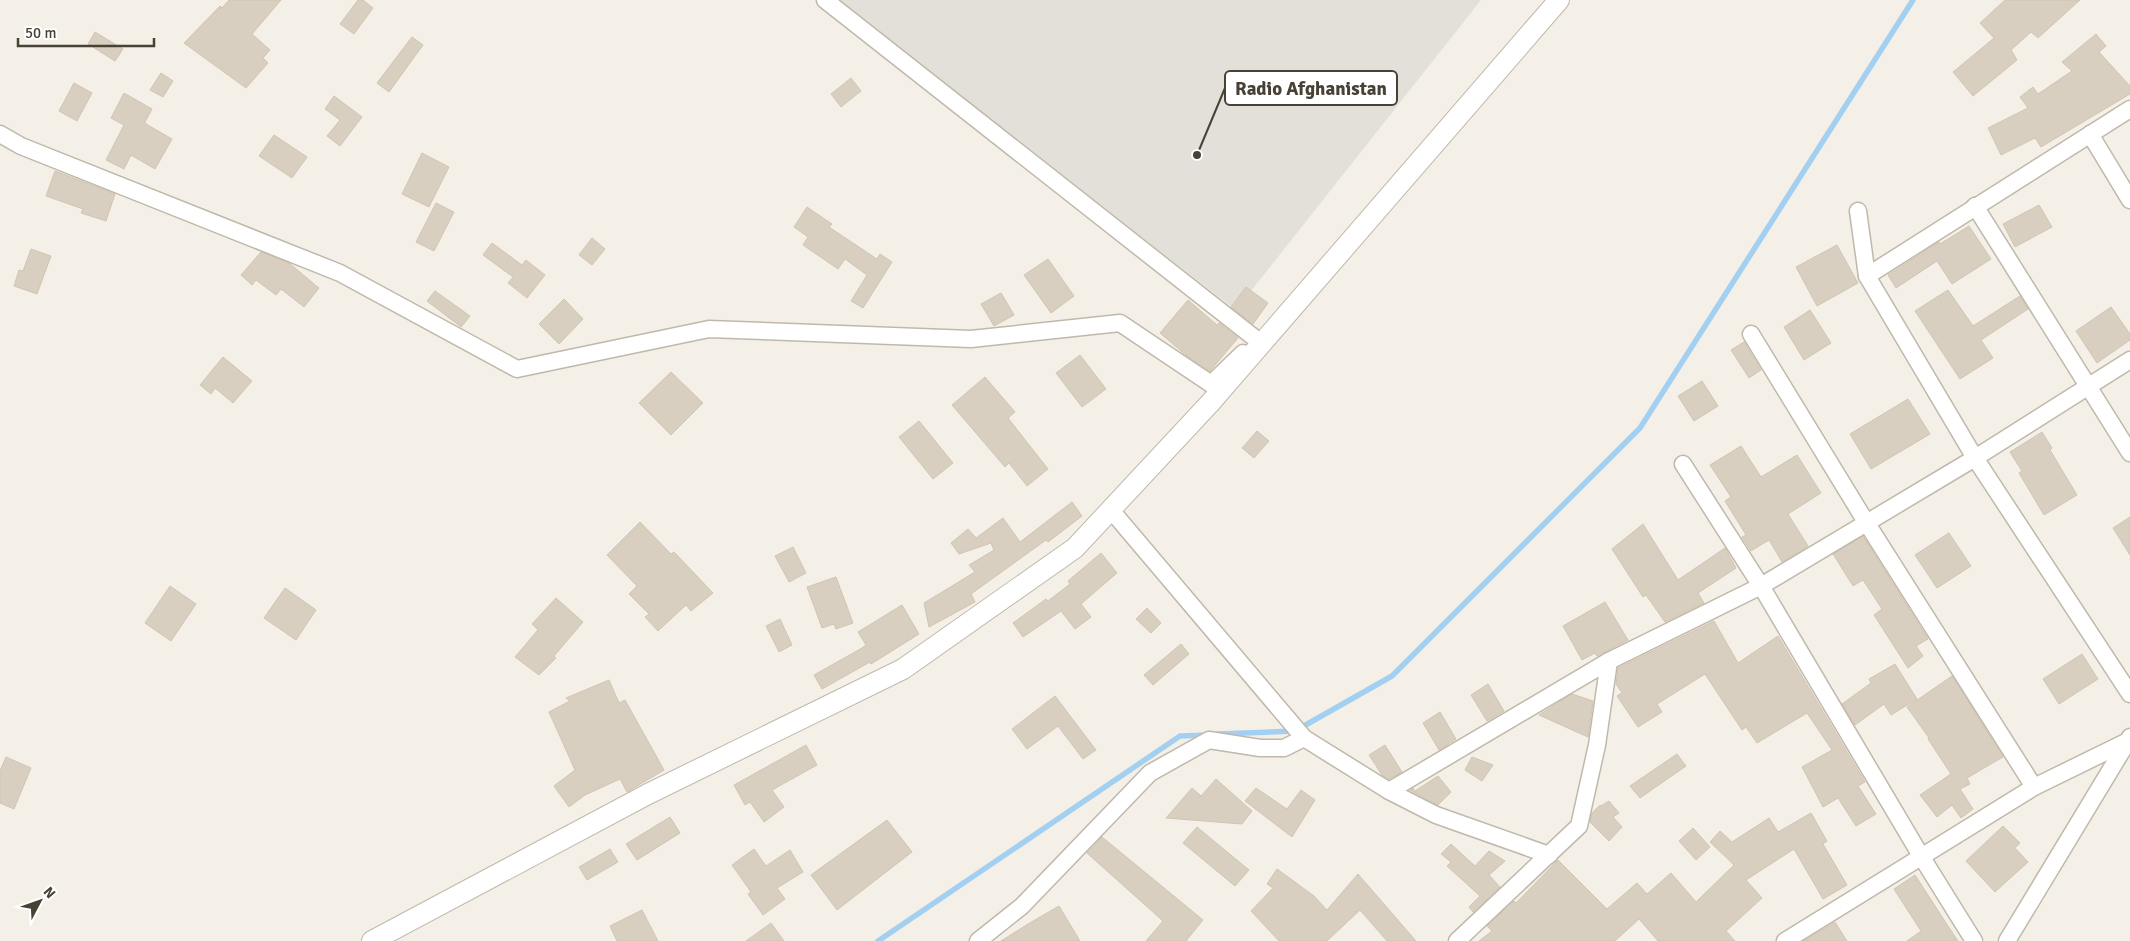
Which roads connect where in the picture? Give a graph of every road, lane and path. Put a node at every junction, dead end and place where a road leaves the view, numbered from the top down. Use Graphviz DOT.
graph roads {
  1 [pos="825,0"];
  2 [pos="1559,0"];
  3 [pos="2130,109"];
  4 [pos="0,134"];
  5 [pos="2090,134"];
  6 [pos="2130,200"];
  7 [pos="1975,206"];
  8 [pos="1858,211"];
  9 [pos="1867,276"];
  10 [pos="1751,334"];
  11 [pos="1259,342"];
  12 [pos="2130,360"];
  13 [pos="2088,387"];
  14 [pos="2130,453"];
  15 [pos="1975,458"];
  16 [pos="1683,464"];
  17 [pos="1111,510"];
  18 [pos="1866,522"];
  19 [pos="1761,586"];
  20 [pos="1609,661"];
  21 [pos="2130,694"];
  22 [pos="1304,738"];
  23 [pos="2129,739"];
  24 [pos="2034,787"];
  25 [pos="1389,791"];
  26 [pos="1549,855"];
  27 [pos="1921,856"];
  28 [pos="372,941"];
  29 [pos="978,941"];
  30 [pos="1457,941"];
  31 [pos="1785,941"];
  32 [pos="1974,941"];
  33 [pos="2007,941"];
  1 -- 11 [label="street"];
  2 -- 11 [label="street"];
  3 -- 5 [label="street"];
  4 -- 11 [label="street"];
  5 -- 6 [label="street"];
  5 -- 7 [label="street"];
  7 -- 9 [label="street"];
  7 -- 13 [label="street"];
  8 -- 9 [label="street"];
  9 -- 15 [label="street"];
  10 -- 18 [label="street"];
  11 -- 17 [label="street"];
  12 -- 13 [label="street"];
  13 -- 14 [label="street"];
  13 -- 15 [label="street"];
  15 -- 18 [label="street"];
  15 -- 21 [label="street"];
  16 -- 19 [label="street"];
  17 -- 22 [label="street"];
  17 -- 28 [label="street"];
  18 -- 19 [label="street"];
  18 -- 24 [label="street"];
  19 -- 20 [label="street"];
  19 -- 27 [label="street"];
  20 -- 25 [label="street"];
  20 -- 26 [label="street"];
  22 -- 25 [label="street"];
  22 -- 29 [label="street"];
  23 -- 24 [label="street"];
  23 -- 33 [label="street"];
  24 -- 27 [label="street"];
  25 -- 26 [label="street"];
  26 -- 30 [label="street"];
  27 -- 31 [label="street"];
  27 -- 32 [label="street"];
}
